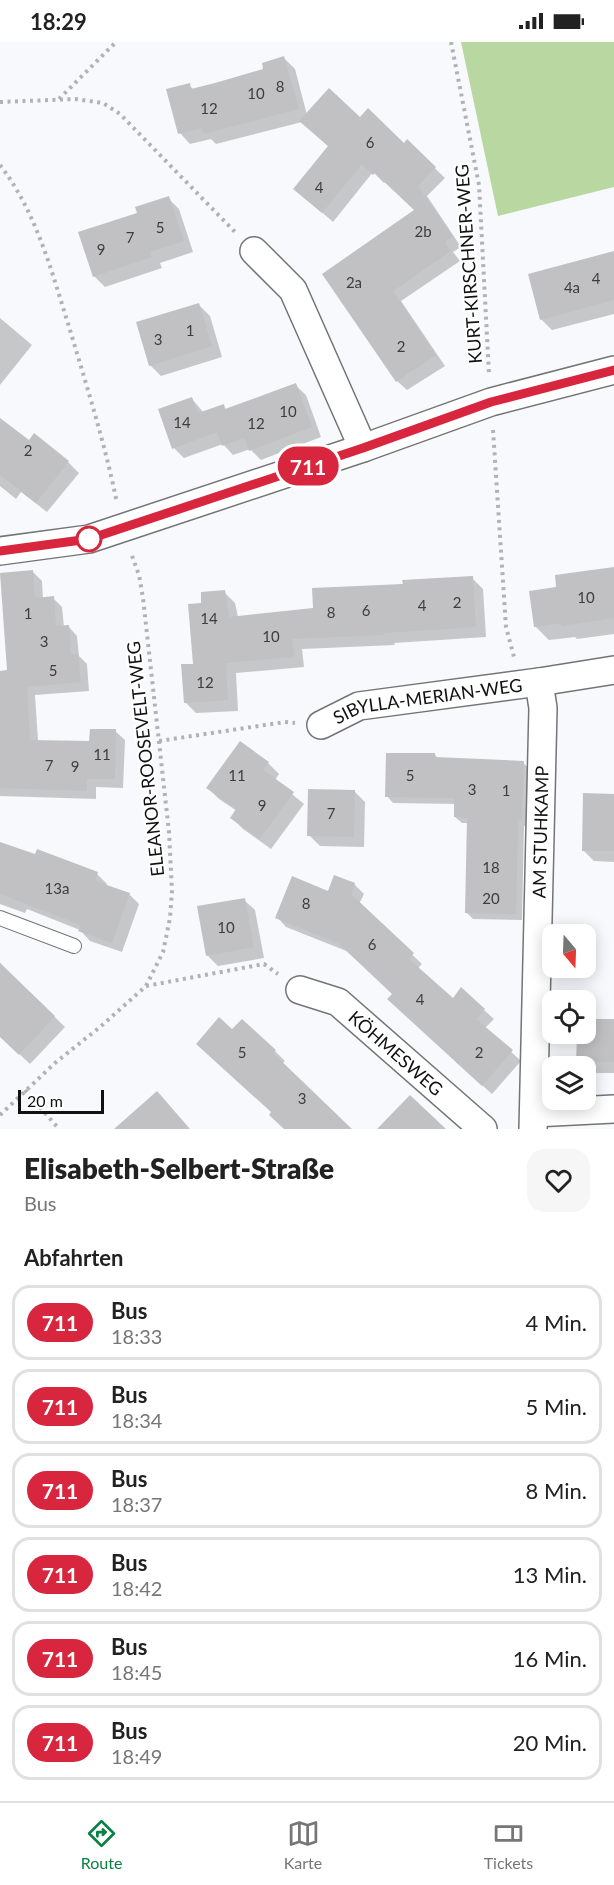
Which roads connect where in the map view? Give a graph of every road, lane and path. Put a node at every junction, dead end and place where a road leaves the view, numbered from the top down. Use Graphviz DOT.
graph roads {
  1 [pos="116,42"];
  2 [pos="451,42"];
  3 [pos="58,100"];
  4 [pos="0,102"];
  5 [pos="0,165"];
  6 [pos="254,251"];
  7 [pos="614,370"];
  8 [pos="490,377"];
  9 [pos="492,418"];
  10 [pos="363,448"];
  11 [pos="118,506"];
  12 [pos="129,547"];
  13 [pos="0,551"];
  14 [pos="614,670"];
  15 [pos="539,682"];
  16 [pos="321,725"];
  17 [pos="159,741"];
  18 [pos="0,918"];
  19 [pos="74,946"];
  20 [pos="146,986"];
  21 [pos="300,990"];
  22 [pos="25,1090"];
  23 [pos="614,1109"];
  24 [pos="0,1115"];
  25 [pos="533,1121"];
  26 [pos="59,1129"];
  27 [pos="483,1129"];
  1 -- 3 [label="path"];
  2 -- 8 [label="path, KURT-KIRSCHNER-WEG"];
  3 -- 4 [label="path"];
  3 -- 6 [label="path"];
  5 -- 11 [label="path"];
  6 -- 10 [label="street"];
  7 -- 10 [label="street"];
  9 -- 15 [label="path"];
  10 -- 13 [label="street"];
  12 -- 17 [label="path, ELEANOR-ROOSEVELT-WEG"];
  14 -- 15 [label="street"];
  15 -- 16 [label="street, SIBYLLA-MERIAN-WEG"];
  15 -- 25 [label="street, AM STUHKAMP"];
  16 -- 17 [label="path"];
  17 -- 20 [label="path, ELEANOR-ROOSEVELT-WEG"];
  18 -- 19 [label="lane"];
  20 -- 21 [label="path"];
  20 -- 22 [label="path, ELEANOR-ROOSEVELT-WEG"];
  21 -- 27 [label="street, KÖHMESWEG"];
  22 -- 24 [label="path, ELEANOR-ROOSEVELT-WEG"];
  22 -- 26 [label="path"];
  23 -- 25 [label="street"];
}
